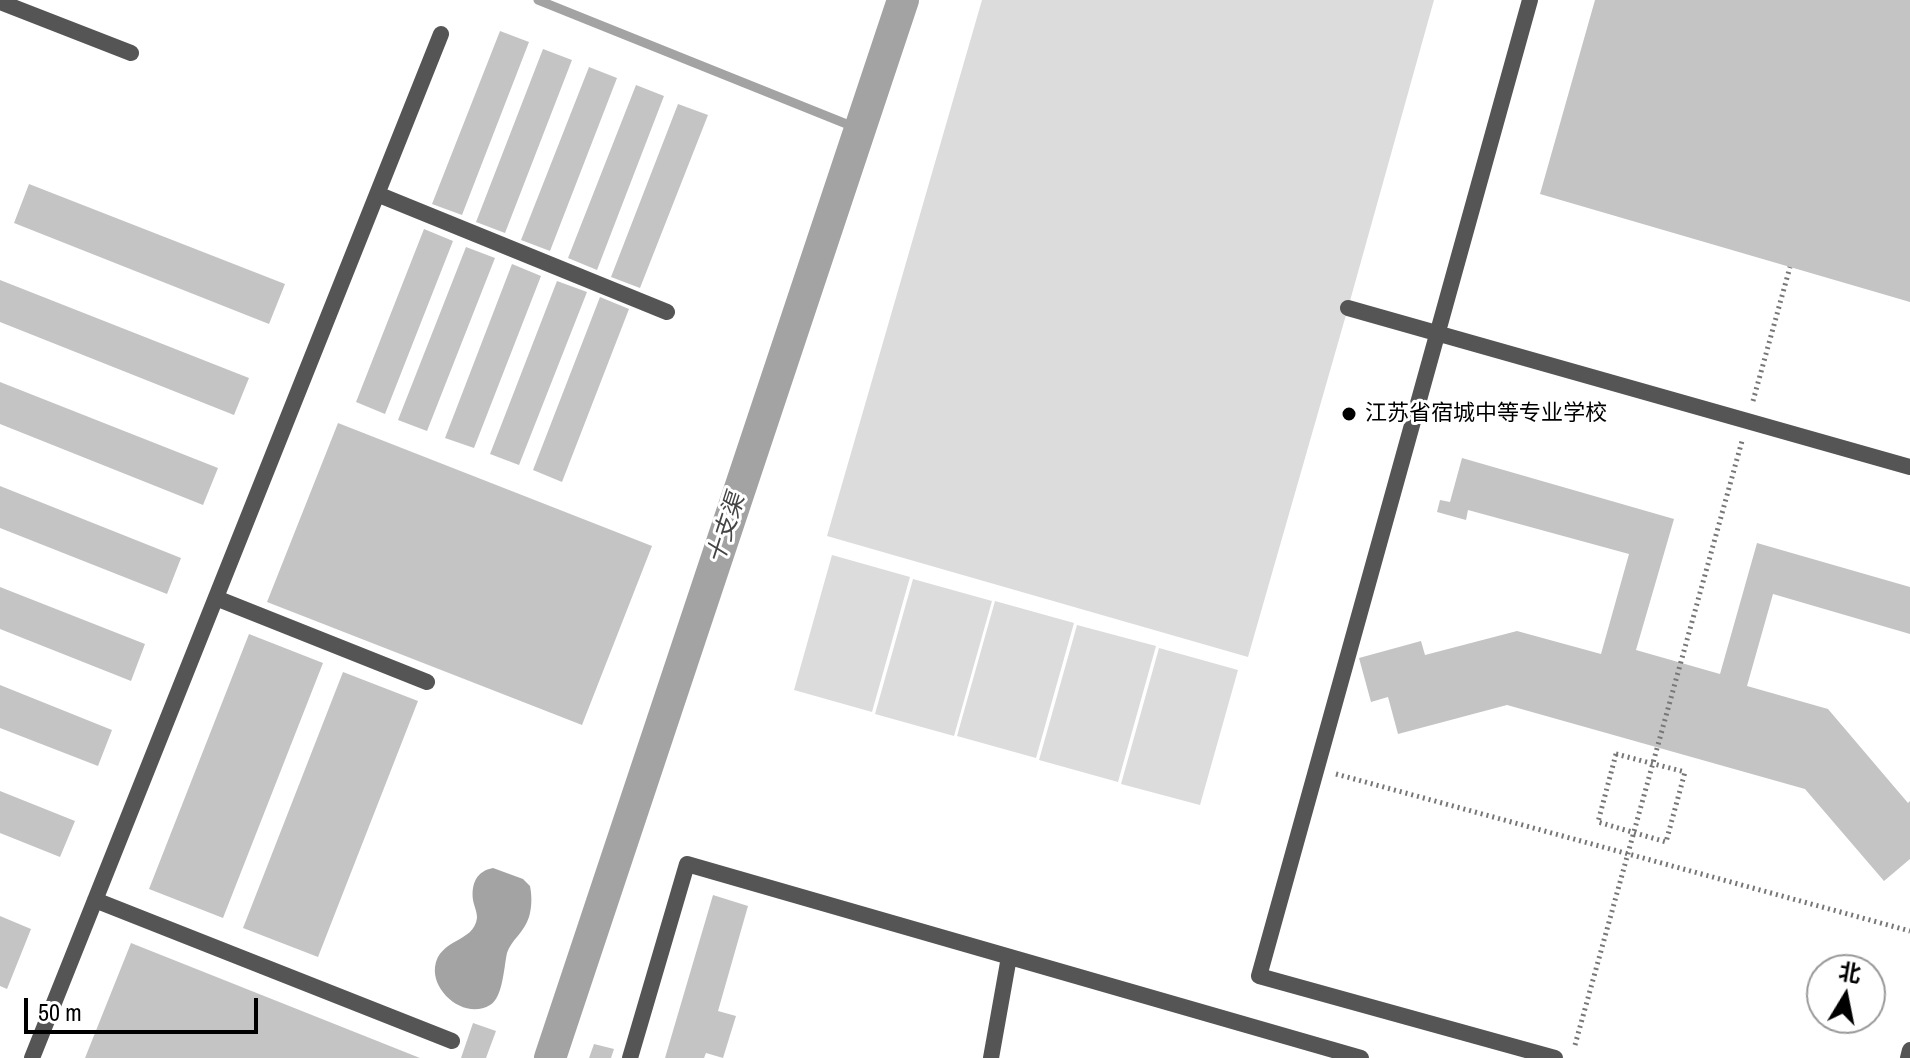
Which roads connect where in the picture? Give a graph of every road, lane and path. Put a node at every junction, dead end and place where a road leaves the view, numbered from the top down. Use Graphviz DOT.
graph roads {
  1 [pos="1530,0"];
  2 [pos="0,2"];
  3 [pos="441,34"];
  4 [pos="131,53"];
  5 [pos="377,194"];
  6 [pos="1790,267"];
  7 [pos="1348,308"];
  8 [pos="667,312"];
  9 [pos="1437,333"];
  10 [pos="1747,421"];
  11 [pos="1910,467"];
  12 [pos="216,598"];
  13 [pos="427,682"];
  14 [pos="1316,768"];
  15 [pos="1633,832"];
  16 [pos="1627,853"];
  17 [pos="95,900"];
  18 [pos="1910,931"];
  19 [pos="1009,957"];
  20 [pos="452,1041"];
  21 [pos="1910,1050"];
  22 [pos="1535,1055"];
  23 [pos="32,1058"];
  24 [pos="630,1058"];
  25 [pos="991,1058"];
  26 [pos="1361,1058"];
  27 [pos="1555,1058"];
  28 [pos="1571,1058"];
  29 [pos="1908,1058"];
  1 -- 9 [label="lane"];
  2 -- 4 [label="lane"];
  3 -- 5 [label="lane"];
  5 -- 8 [label="lane"];
  5 -- 12 [label="lane"];
  6 -- 10 [label="path"];
  7 -- 9 [label="lane"];
  9 -- 10 [label="lane"];
  9 -- 14 [label="lane"];
  10 -- 11 [label="lane"];
  10 -- 15 [label="path"];
  12 -- 13 [label="lane"];
  12 -- 17 [label="lane"];
  14 -- 16 [label="path"];
  14 -- 22 [label="lane"];
  15 -- 15 [label="path, bridge"];
  15 -- 16 [label="path"];
  16 -- 18 [label="path"];
  16 -- 28 [label="path"];
  17 -- 20 [label="lane"];
  17 -- 23 [label="lane"];
  19 -- 24 [label="lane"];
  19 -- 25 [label="lane"];
  19 -- 26 [label="lane"];
  21 -- 29 [label="lane"];
  22 -- 27 [label="lane"];
}
